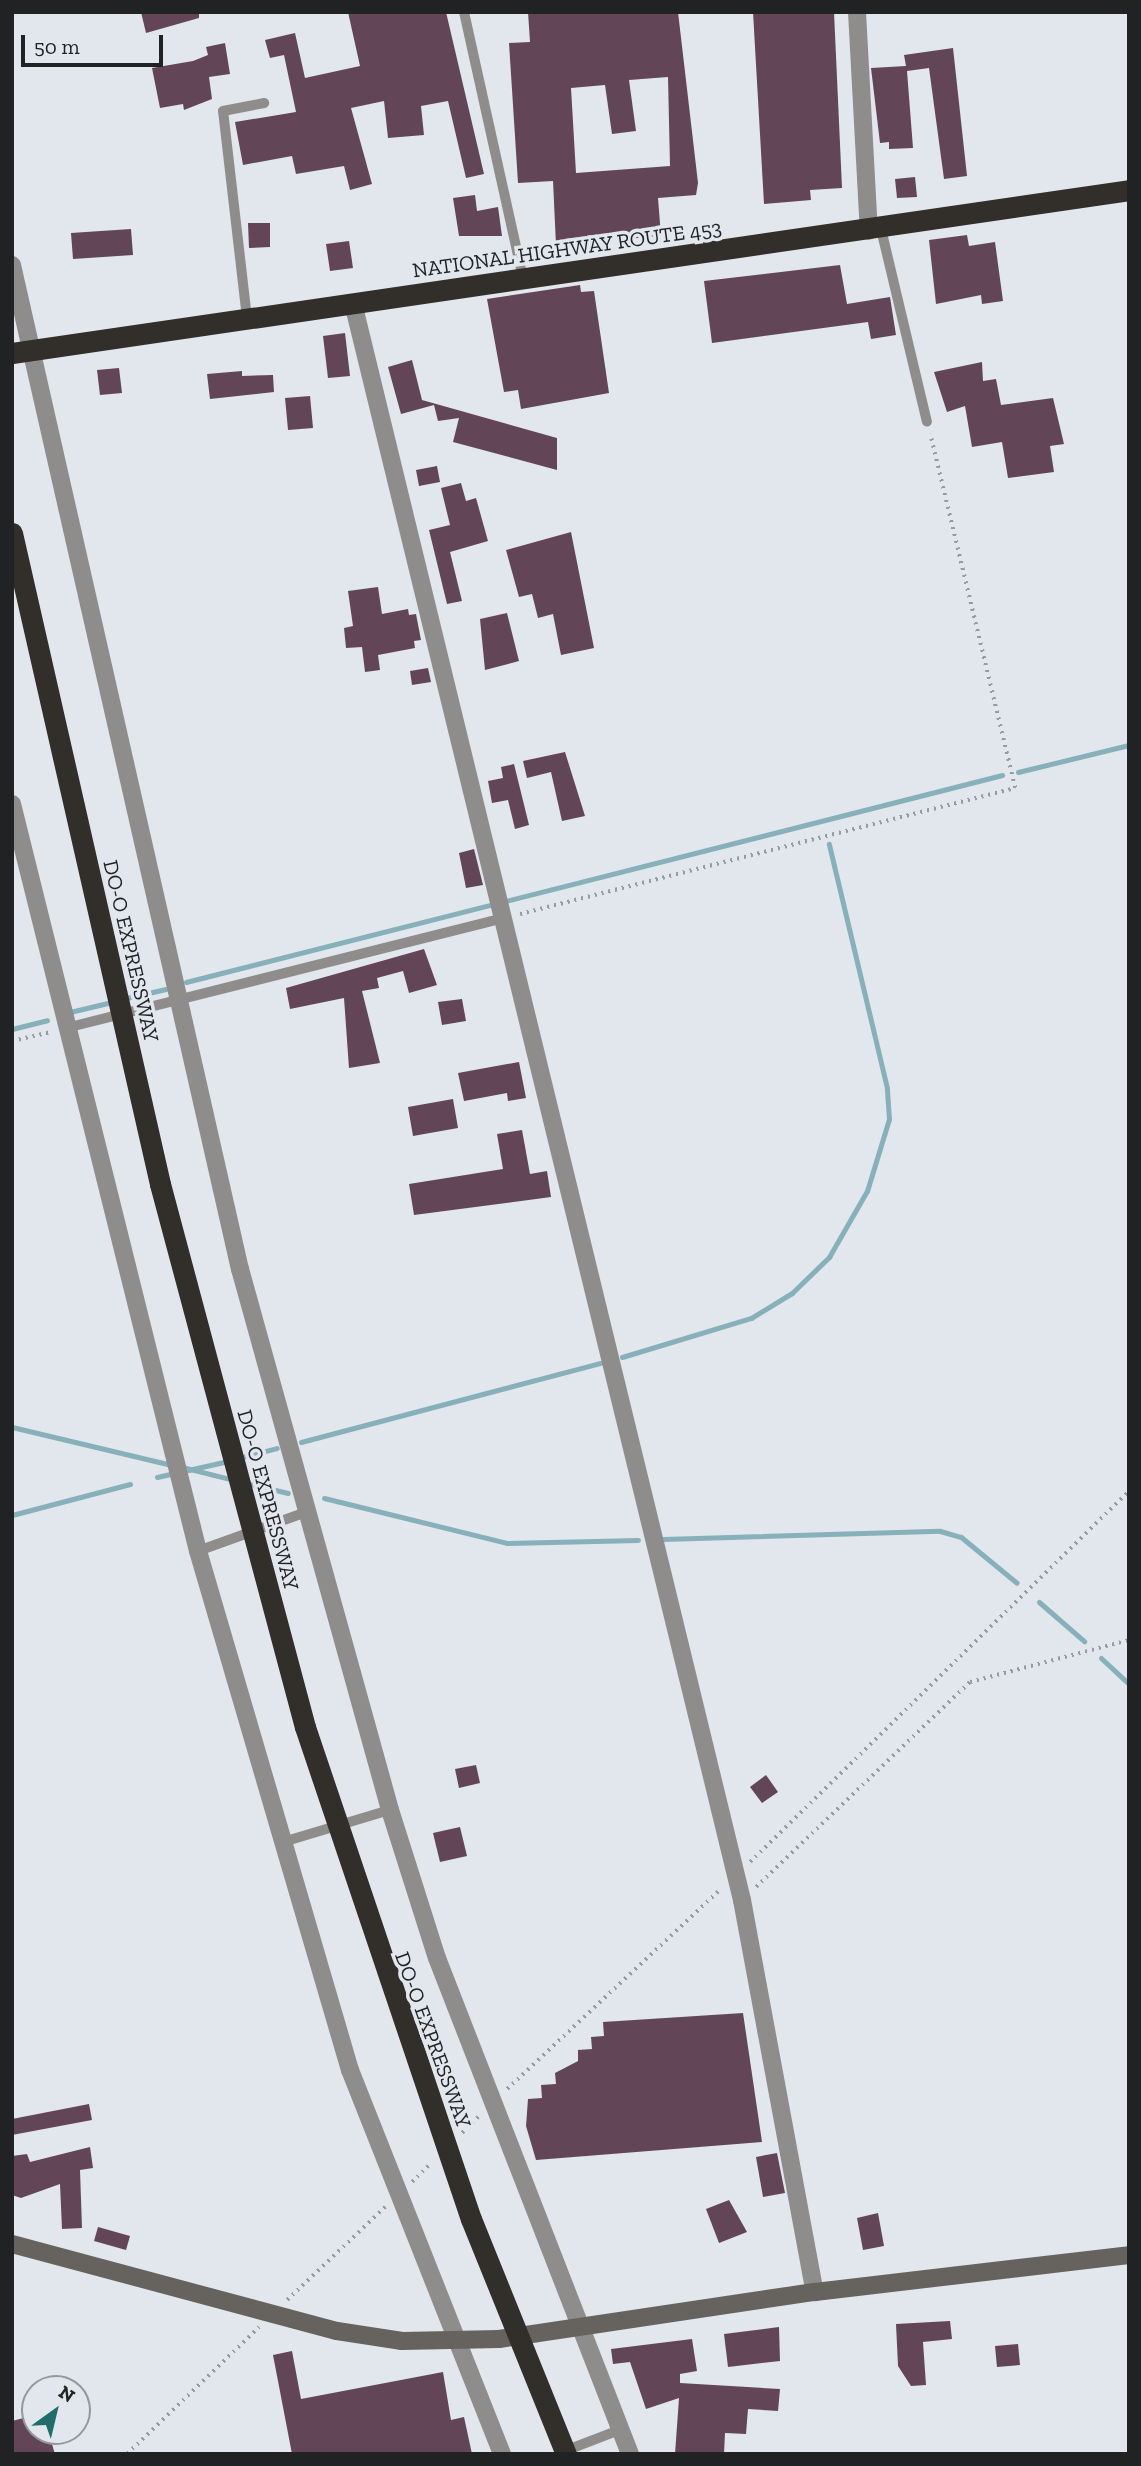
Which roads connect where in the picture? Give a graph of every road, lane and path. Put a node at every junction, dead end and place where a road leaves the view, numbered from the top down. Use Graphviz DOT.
graph roads {
  1 [pos="464,12"];
  2 [pos="857,12"];
  3 [pos="264,103"];
  4 [pos="1129,190"];
  5 [pos="875,230"];
  6 [pos="12,265"];
  7 [pos="523,280"];
  8 [pos="353,303"];
  9 [pos="247,319"];
  10 [pos="21,351"];
  11 [pos="927,422"];
  12 [pos="12,533"];
  13 [pos="12,804"];
  14 [pos="501,909"];
  15 [pos="179,1000"];
  16 [pos="65,1028"];
  17 [pos="12,1041"];
  18 [pos="1129,1491"];
  19 [pos="309,1511"];
  20 [pos="198,1550"];
  21 [pos="1129,1640"];
  22 [pos="390,1810"];
  23 [pos="283,1842"];
  24 [pos="733,1878"];
  25 [pos="742,1900"];
  26 [pos="492,2104"];
  27 [pos="399,2194"];
  28 [pos="12,2244"];
  29 [pos="1129,2255"];
  30 [pos="815,2291"];
  31 [pos="272,2314"];
  32 [pos="576,2329"];
  33 [pos="457,2340"];
  34 [pos="618,2430"];
  35 [pos="127,2454"];
  36 [pos="502,2454"];
  37 [pos="559,2454"];
  38 [pos="566,2454"];
  39 [pos="630,2454"];
  1 -- 7 [label="lane"];
  2 -- 5 [label="street"];
  3 -- 9 [label="lane"];
  4 -- 5 [label="highway, NATIONAL HIGHWAY ROUTE 453"];
  5 -- 7 [label="highway, NATIONAL HIGHWAY ROUTE 453"];
  5 -- 11 [label="lane"];
  6 -- 10 [label="street"];
  7 -- 8 [label="highway, NATIONAL HIGHWAY ROUTE 453"];
  8 -- 9 [label="highway, NATIONAL HIGHWAY ROUTE 453"];
  8 -- 14 [label="street"];
  9 -- 10 [label="highway, NATIONAL HIGHWAY ROUTE 453"];
  10 -- 15 [label="street"];
  11 -- 14 [label="path"];
  12 -- 38 [label="highway, DO-O EXPRESSWAY, bridge"];
  13 -- 16 [label="street"];
  14 -- 15 [label="lane"];
  14 -- 24 [label="street"];
  15 -- 16 [label="lane"];
  15 -- 19 [label="street"];
  16 -- 17 [label="path"];
  16 -- 20 [label="street"];
  18 -- 24 [label="path"];
  19 -- 20 [label="lane"];
  19 -- 22 [label="street"];
  20 -- 23 [label="street"];
  21 -- 25 [label="path"];
  22 -- 23 [label="lane"];
  22 -- 26 [label="street"];
  23 -- 27 [label="street"];
  24 -- 25 [label="street"];
  24 -- 26 [label="path"];
  25 -- 30 [label="street"];
  26 -- 32 [label="street"];
  27 -- 31 [label="path"];
  27 -- 33 [label="street"];
  28 -- 31 [label="street"];
  29 -- 30 [label="street"];
  30 -- 32 [label="street"];
  31 -- 33 [label="street"];
  31 -- 35 [label="path"];
  32 -- 33 [label="street"];
  32 -- 34 [label="street"];
  33 -- 36 [label="street"];
  34 -- 37 [label="lane"];
  34 -- 39 [label="street"];
}
